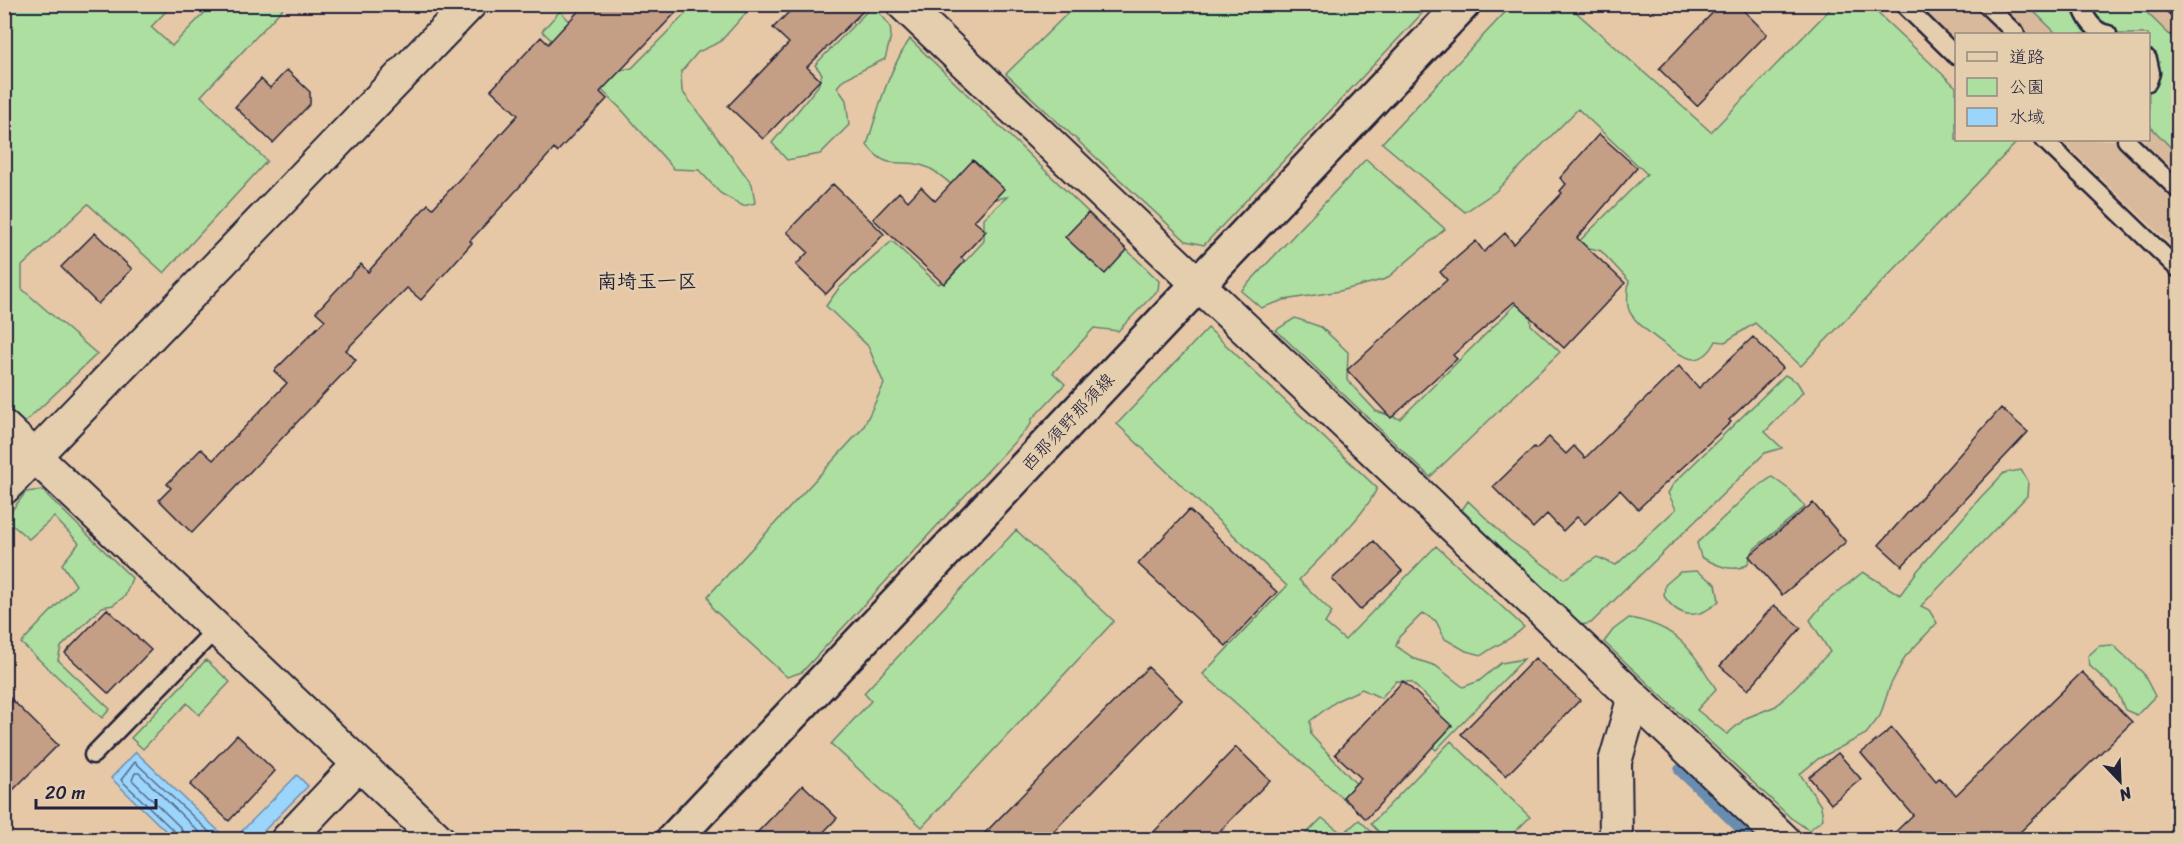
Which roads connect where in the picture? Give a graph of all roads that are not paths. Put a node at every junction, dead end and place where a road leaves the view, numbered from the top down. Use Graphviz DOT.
graph roads {
  1 [pos="470,4"];
  2 [pos="903,4"];
  3 [pos="1463,4"];
  4 [pos="1903,4"];
  5 [pos="1985,4"];
  6 [pos="2081,4"];
  7 [pos="2173,4"];
  8 [pos="2178,9"];
  9 [pos="2015,33"];
  10 [pos="2100,33"];
  11 [pos="1955,55"];
  12 [pos="2045,141"];
  13 [pos="2127,141"];
  14 [pos="2178,190"];
  15 [pos="2178,269"];
  16 [pos="1198,285"];
  17 [pos="4,427"];
  18 [pos="35,456"];
  19 [pos="4,488"];
  20 [pos="217,628"];
  21 [pos="1633,700"];
  22 [pos="93,755"];
  23 [pos="359,764"];
  24 [pos="287,840"];
  25 [pos="439,840"];
  26 [pos="673,840"];
  27 [pos="1616,840"];
  28 [pos="1784,840"];
  1 -- 18 [label="street"];
  2 -- 16 [label="street"];
  3 -- 16 [label="main road, 西那須野那須線"];
  4 -- 11 [label="lane"];
  5 -- 9 [label="lane"];
  6 -- 10 [label="lane"];
  7 -- 8 [label="lane"];
  12 -- 15 [label="lane"];
  13 -- 14 [label="lane"];
  16 -- 21 [label="street"];
  16 -- 26 [label="main road, 西那須野那須線"];
  17 -- 18 [label="street"];
  18 -- 19 [label="street"];
  18 -- 20 [label="street"];
  20 -- 22 [label="lane"];
  20 -- 23 [label="street"];
  21 -- 27 [label="street"];
  21 -- 28 [label="street"];
  23 -- 24 [label="street"];
  23 -- 25 [label="street"];
}
